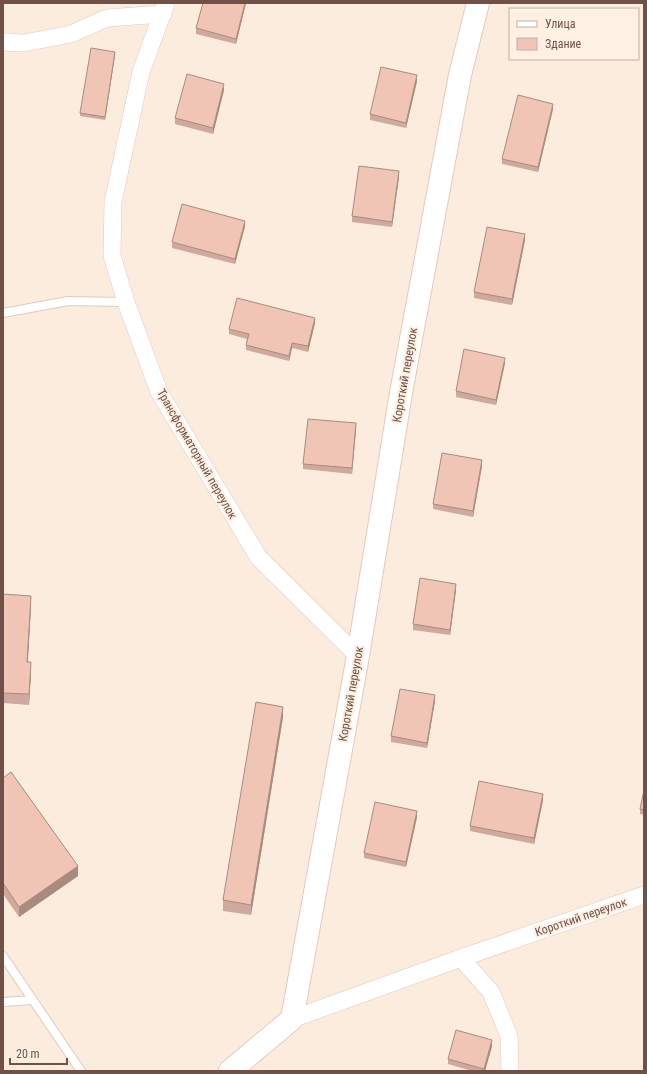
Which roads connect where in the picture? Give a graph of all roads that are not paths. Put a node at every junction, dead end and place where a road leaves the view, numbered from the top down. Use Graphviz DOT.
graph roads {
  1 [pos="478,3"];
  2 [pos="165,8"];
  3 [pos="3,42"];
  4 [pos="126,302"];
  5 [pos="3,313"];
  6 [pos="358,656"];
  7 [pos="644,895"];
  8 [pos="3,956"];
  9 [pos="461,958"];
  10 [pos="32,1000"];
  11 [pos="3,1002"];
  12 [pos="292,1019"];
  13 [pos="81,1071"];
  14 [pos="230,1071"];
  15 [pos="510,1071"];
  1 -- 6 [label="street, Короткий переулок"];
  2 -- 3 [label="street"];
  2 -- 4 [label="street, Трансформаторный переулок"];
  4 -- 5 [label="lane"];
  4 -- 6 [label="street, Трансформаторный переулок"];
  6 -- 12 [label="street, Короткий переулок"];
  7 -- 9 [label="street, Короткий переулок"];
  8 -- 10 [label="lane"];
  9 -- 12 [label="street, Короткий переулок"];
  9 -- 15 [label="street"];
  10 -- 11 [label="lane"];
  10 -- 13 [label="lane"];
  12 -- 14 [label="street"];
}
